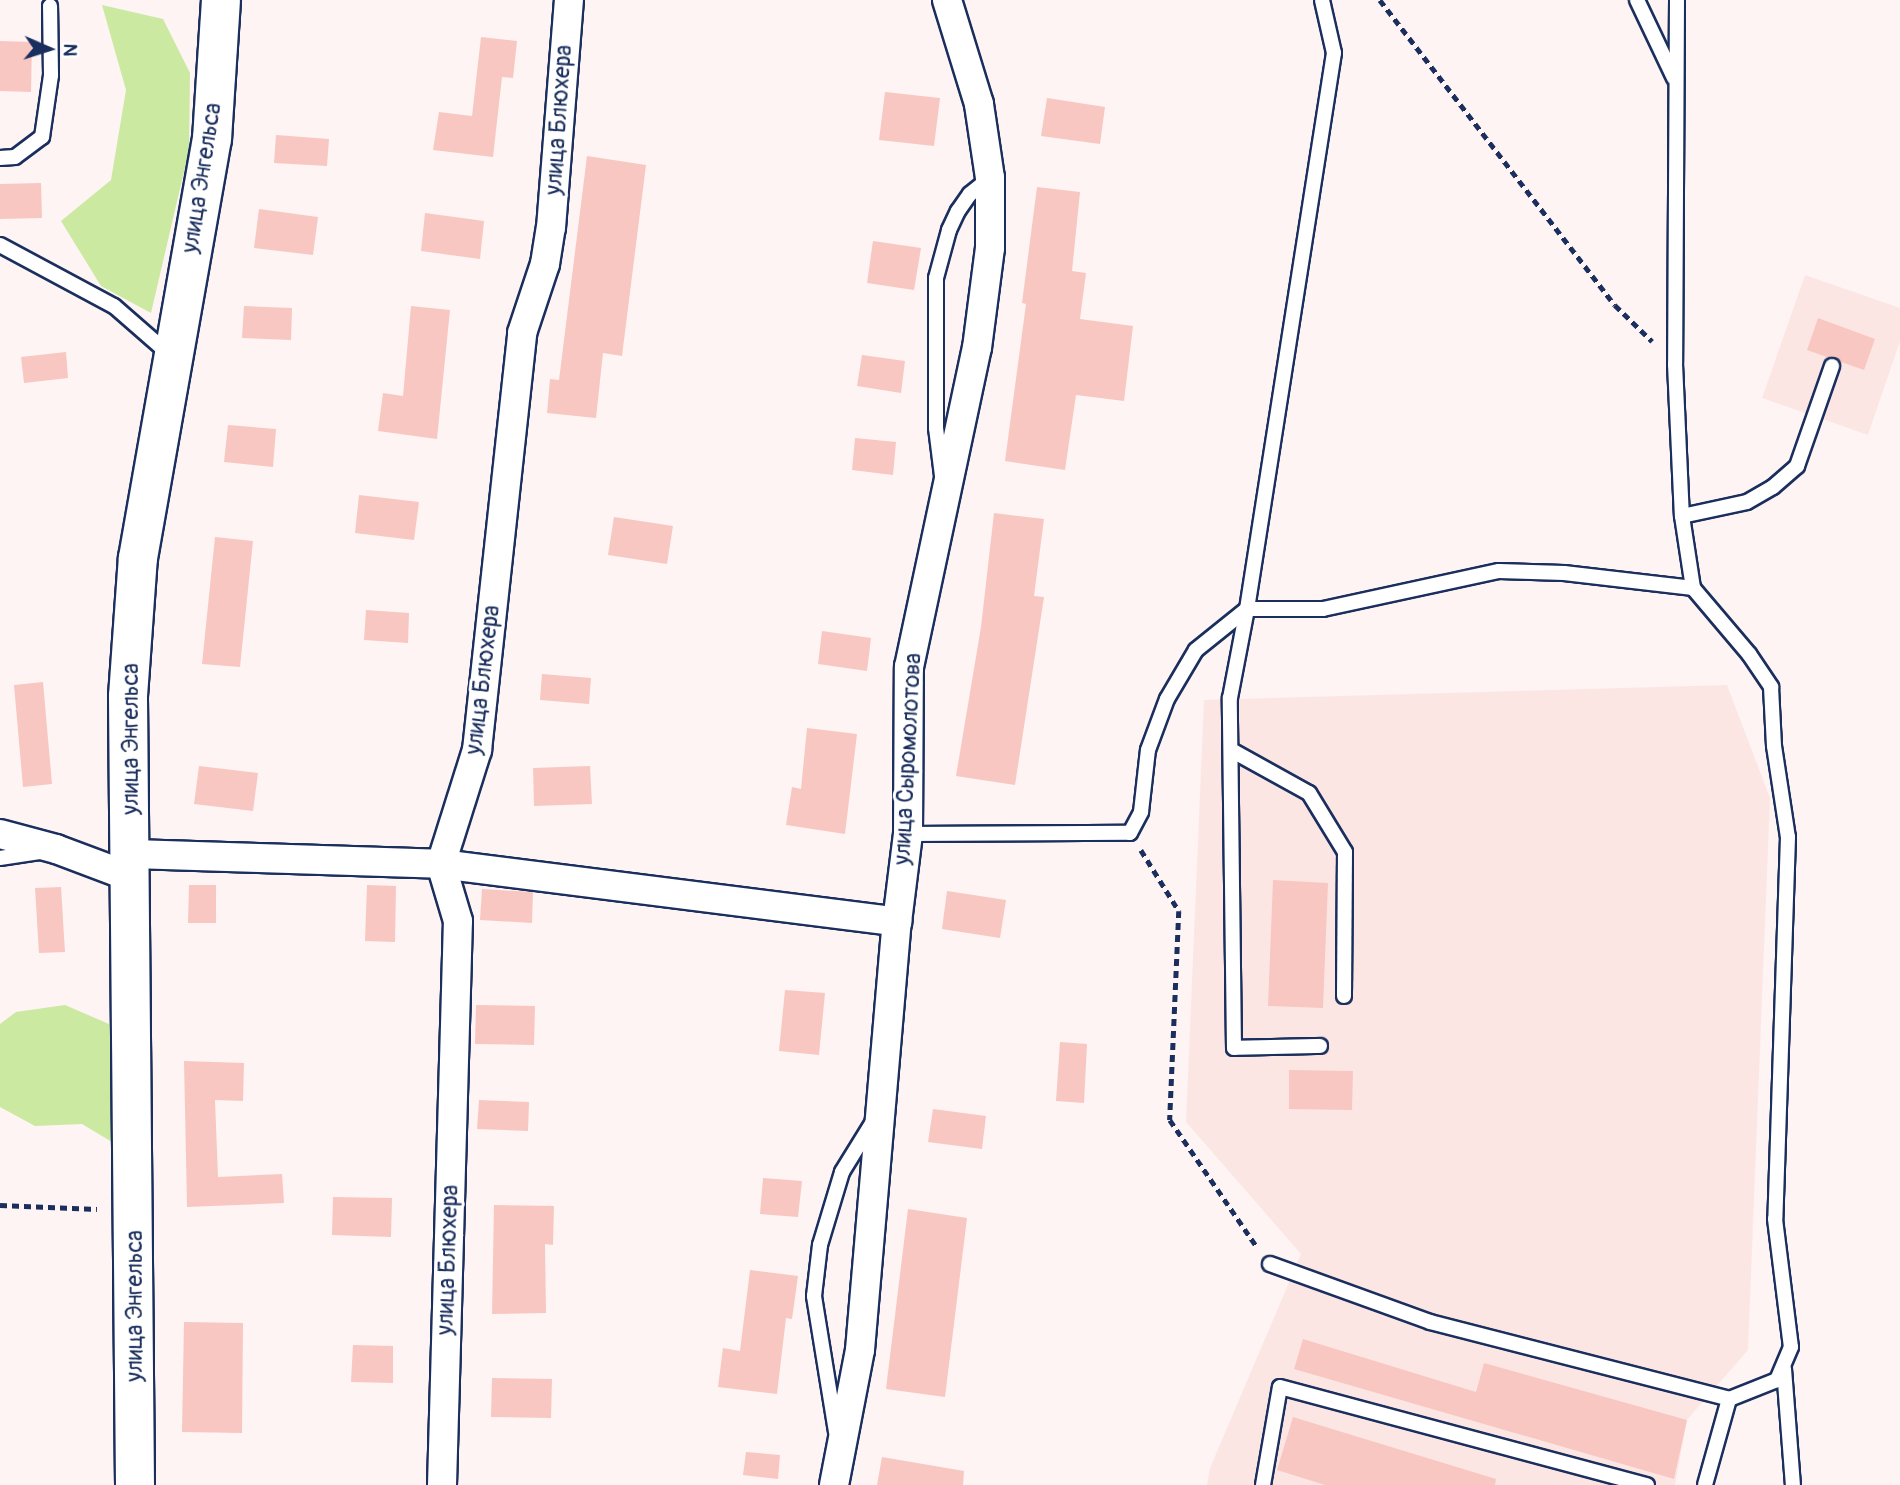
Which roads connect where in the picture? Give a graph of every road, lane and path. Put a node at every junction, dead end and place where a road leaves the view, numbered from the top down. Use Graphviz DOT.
graph roads {
  1 [pos="221,0"];
  2 [pos="569,0"];
  3 [pos="947,0"];
  4 [pos="1322,0"];
  5 [pos="1380,0"];
  6 [pos="1636,0"];
  7 [pos="1677,0"];
  8 [pos="50,6"];
  9 [pos="1676,82"];
  10 [pos="0,158"];
  11 [pos="990,178"];
  12 [pos="0,246"];
  13 [pos="173,357"];
  14 [pos="1675,364"];
  15 [pos="1832,366"];
  16 [pos="945,505"];
  17 [pos="1682,516"];
  18 [pos="1693,588"];
  19 [pos="1247,609"];
  20 [pos="1231,750"];
  21 [pos="1130,833"];
  22 [pos="0,834"];
  23 [pos="908,834"];
  24 [pos="56,849"];
  25 [pos="0,858"];
  26 [pos="441,864"];
  27 [pos="131,866"];
  28 [pos="897,922"];
  29 [pos="1343,996"];
  30 [pos="1320,1046"];
  31 [pos="881,1108"];
  32 [pos="0,1205"];
  33 [pos="134,1210"];
  34 [pos="1270,1264"];
  35 [pos="1783,1364"];
  36 [pos="1729,1399"];
  37 [pos="839,1457"];
  38 [pos="1266,1484"];
  39 [pos="135,1485"];
  40 [pos="442,1485"];
  41 [pos="834,1485"];
  42 [pos="1647,1485"];
  43 [pos="1705,1485"];
  44 [pos="1793,1485"];
  1 -- 13 [label="main road, улица Энгельса"];
  2 -- 26 [label="street, улица Блюхера"];
  3 -- 11 [label="street, улица Сыромолотова"];
  4 -- 19 [label="lane"];
  5 -- 14 [label="path"];
  6 -- 9 [label="lane"];
  7 -- 9 [label="lane"];
  8 -- 10 [label="lane"];
  9 -- 14 [label="lane"];
  11 -- 16 [label="street, улица Сыромолотова"];
  11 -- 16 [label="lane"];
  12 -- 13 [label="lane"];
  13 -- 27 [label="main road, улица Энгельса"];
  14 -- 17 [label="lane"];
  15 -- 17 [label="lane"];
  16 -- 23 [label="street, улица Сыромолотова"];
  17 -- 18 [label="lane"];
  18 -- 19 [label="lane"];
  18 -- 35 [label="lane"];
  19 -- 20 [label="lane"];
  19 -- 21 [label="lane"];
  20 -- 29 [label="lane"];
  20 -- 30 [label="lane"];
  21 -- 23 [label="lane"];
  21 -- 34 [label="path"];
  22 -- 24 [label="street"];
  23 -- 28 [label="street, улица Сыромолотова"];
  24 -- 25 [label="lane"];
  24 -- 27 [label="street"];
  26 -- 27 [label="street"];
  26 -- 28 [label="street"];
  26 -- 40 [label="street, улица Блюхера"];
  27 -- 33 [label="main road, улица Энгельса"];
  28 -- 31 [label="street, улица Сыромолотова"];
  31 -- 37 [label="street, улица Сыромолотова"];
  31 -- 37 [label="lane"];
  32 -- 33 [label="path"];
  33 -- 39 [label="main road, улица Энгельса"];
  34 -- 36 [label="lane"];
  35 -- 36 [label="lane"];
  35 -- 44 [label="lane"];
  36 -- 43 [label="lane"];
  37 -- 41 [label="street, улица Сыромолотова"];
  38 -- 42 [label="lane"];
}
